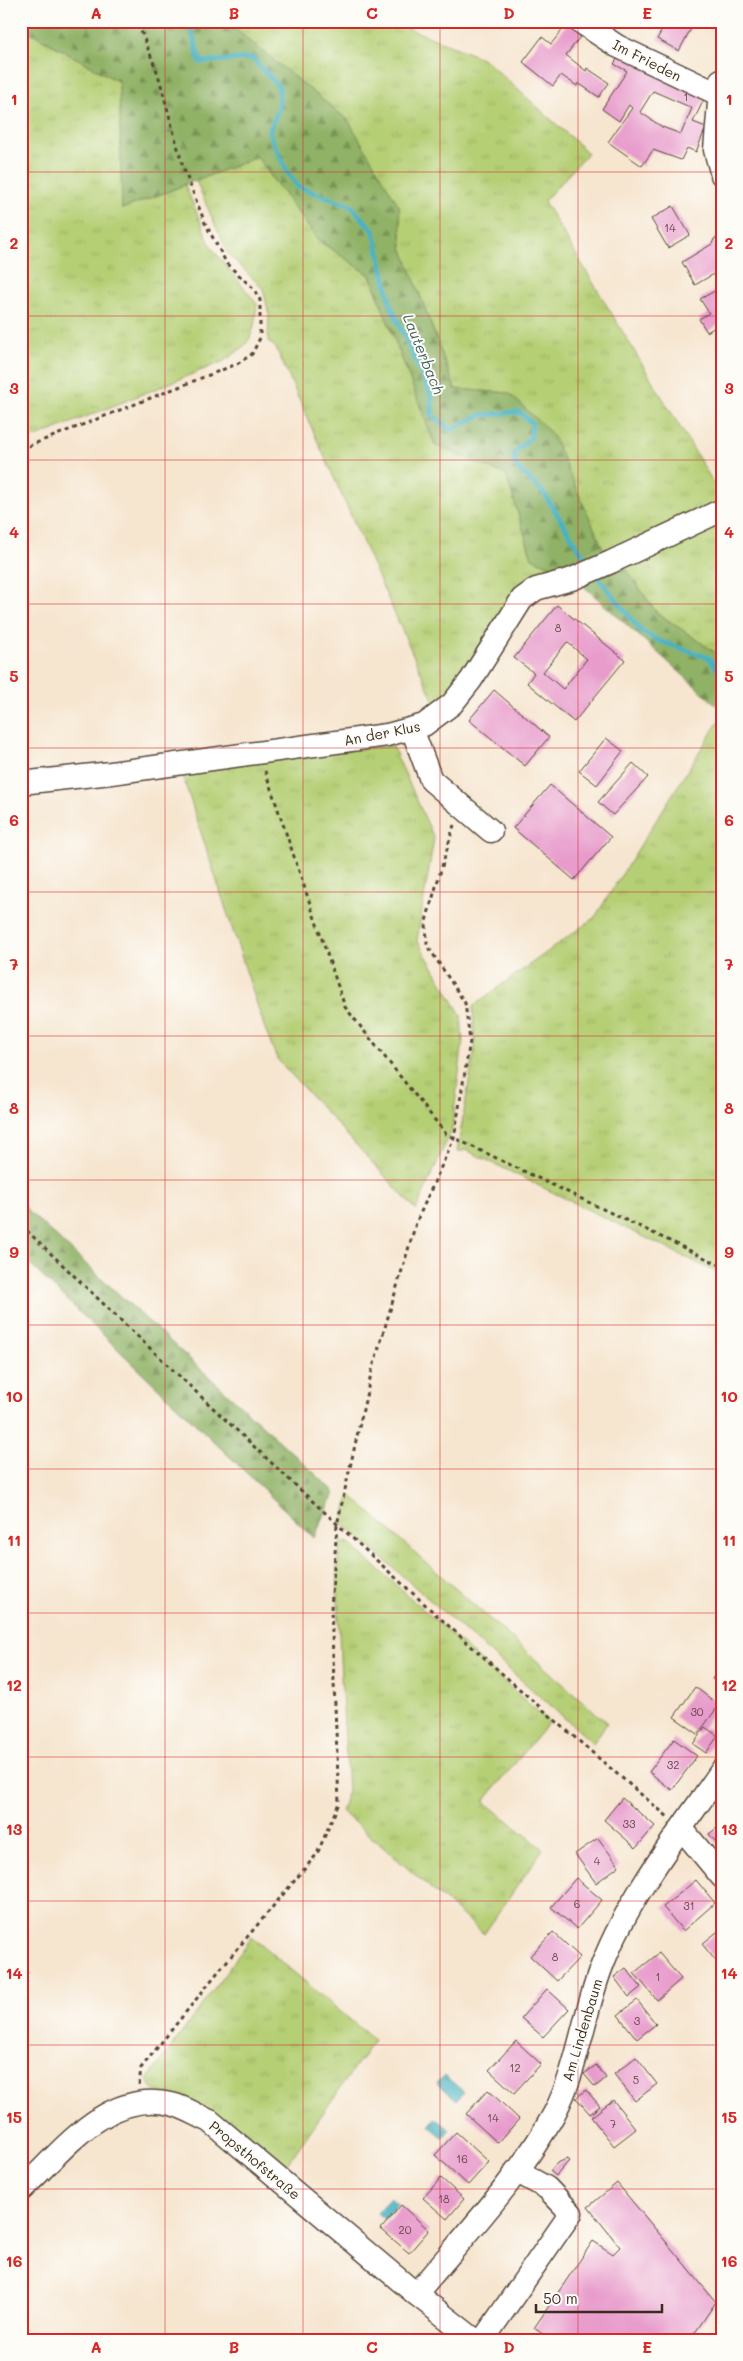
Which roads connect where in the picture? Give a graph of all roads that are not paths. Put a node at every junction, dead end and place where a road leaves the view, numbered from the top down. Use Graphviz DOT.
graph roads {
  1 [pos="579,21"];
  2 [pos="720,86"];
  3 [pos="722,175"];
  4 [pos="722,510"];
  5 [pos="412,729"];
  6 [pos="21,783"];
  7 [pos="491,831"];
  8 [pos="722,1770"];
  9 [pos="682,1829"];
  10 [pos="722,1877"];
  11 [pos="516,2171"];
  12 [pos="21,2190"];
  13 [pos="416,2294"];
  14 [pos="475,2340"];
  15 [pos="483,2340"];
  1 -- 2 [label="street, Im Frieden"];
  2 -- 3 [label="street"];
  4 -- 5 [label="street, An der Klus"];
  5 -- 6 [label="street, An der Klus"];
  5 -- 7 [label="street"];
  8 -- 9 [label="street, Am Lindenbaum"];
  9 -- 10 [label="street"];
  9 -- 11 [label="street, Am Lindenbaum"];
  11 -- 13 [label="street, Am Lindenbaum"];
  11 -- 15 [label="street"];
  12 -- 13 [label="street, Propsthofstraße"];
  13 -- 14 [label="street, Propsthofstraße"];
}
